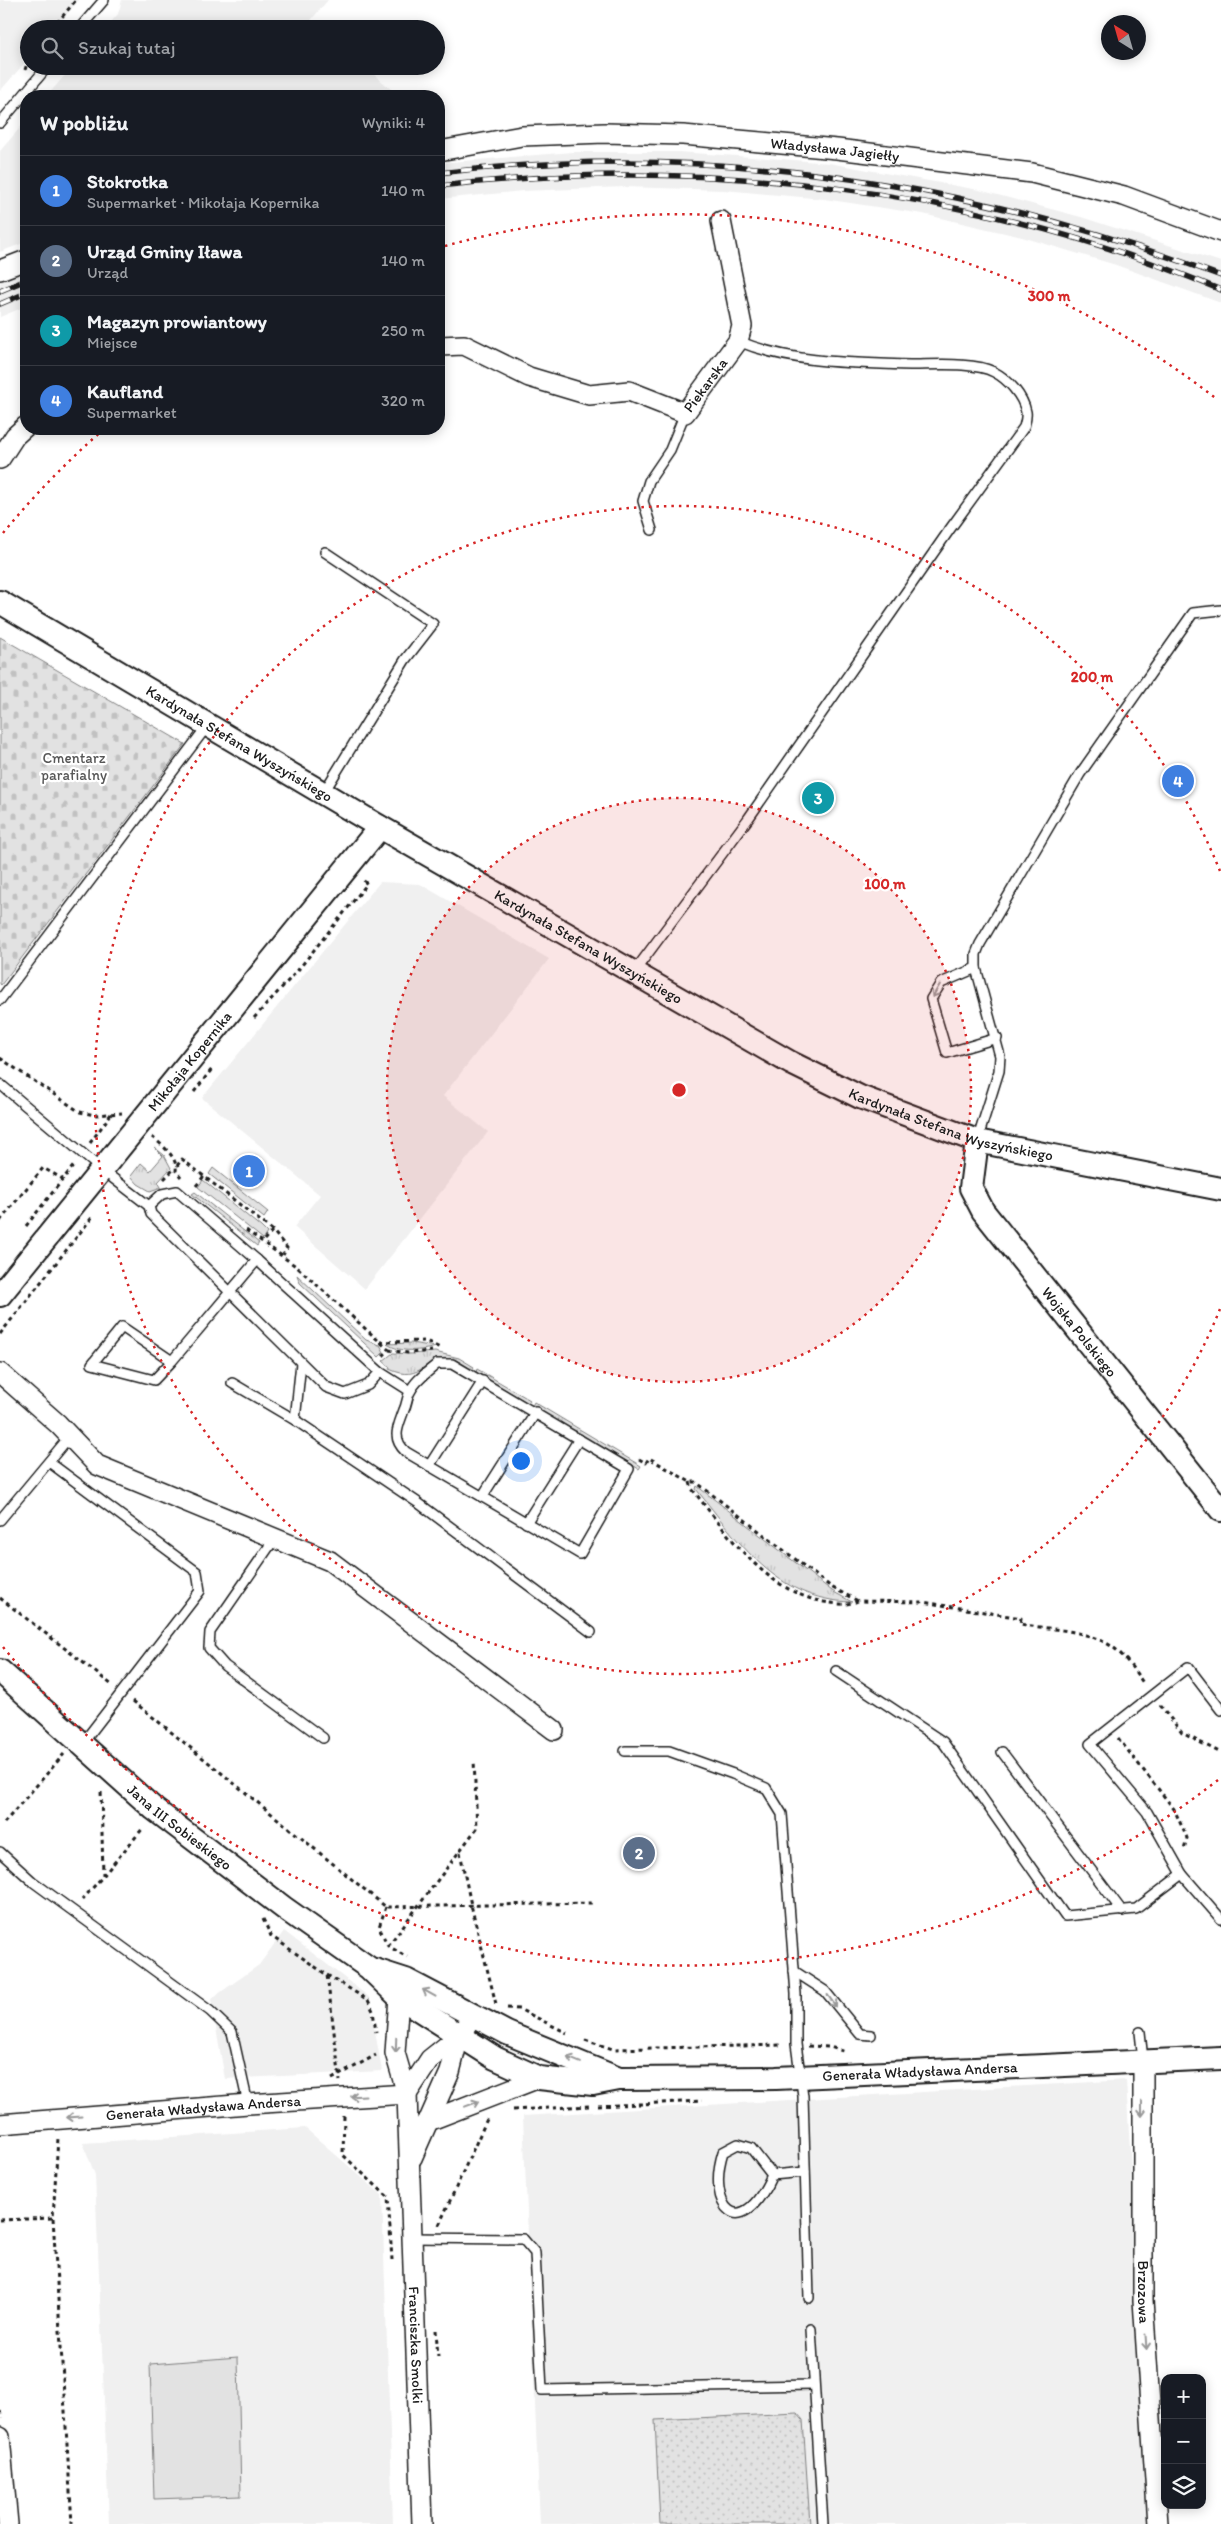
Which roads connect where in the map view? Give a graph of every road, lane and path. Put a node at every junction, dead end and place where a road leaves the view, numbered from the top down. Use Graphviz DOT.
graph roads {
  1 [pos="76,0"];
  2 [pos="104,0"];
  3 [pos="59,20"];
  4 [pos="87,20"];
  5 [pos="40,75"];
  6 [pos="28,90"];
  7 [pos="20,99"];
  8 [pos="0,123"];
  9 [pos="445,150"];
  10 [pos="721,222"];
  11 [pos="1221,232"];
  12 [pos="20,262"];
  13 [pos="0,270"];
  14 [pos="738,341"];
  15 [pos="445,346"];
  16 [pos="685,414"];
  17 [pos="20,431"];
  18 [pos="0,459"];
  19 [pos="652,530"];
  20 [pos="325,552"];
  21 [pos="0,602"];
  22 [pos="1221,610"];
  23 [pos="208,725"];
  24 [pos="324,792"];
  25 [pos="380,827"];
  26 [pos="976,968"];
  27 [pos="634,972"];
  28 [pos="0,1000"];
  29 [pos="997,1038"];
  30 [pos="0,1058"];
  31 [pos="0,1084"];
  32 [pos="146,1132"];
  33 [pos="977,1141"];
  34 [pos="82,1154"];
  35 [pos="101,1169"];
  36 [pos="204,1176"];
  37 [pos="63,1180"];
  38 [pos="196,1186"];
  39 [pos="1221,1189"];
  40 [pos="149,1206"];
  41 [pos="0,1222"];
  42 [pos="272,1230"];
  43 [pos="23,1231"];
  44 [pos="264,1240"];
  45 [pos="257,1260"];
  46 [pos="229,1292"];
  47 [pos="0,1294"];
  48 [pos="380,1342"];
  49 [pos="389,1350"];
  50 [pos="172,1361"];
  51 [pos="301,1363"];
  52 [pos="377,1369"];
  53 [pos="0,1373"];
  54 [pos="483,1381"];
  55 [pos="232,1384"];
  56 [pos="410,1391"];
  57 [pos="536,1412"];
  58 [pos="295,1420"];
  59 [pos="70,1436"];
  60 [pos="579,1439"];
  61 [pos="49,1462"];
  62 [pos="429,1466"];
  63 [pos="673,1472"];
  64 [pos="690,1482"];
  65 [pos="482,1497"];
  66 [pos="1221,1510"];
  67 [pos="0,1520"];
  68 [pos="526,1523"];
  69 [pos="275,1538"];
  70 [pos="0,1598"];
  71 [pos="858,1601"];
  72 [pos="591,1632"];
  73 [pos="0,1671"];
  74 [pos="836,1672"];
  75 [pos="1148,1689"];
  76 [pos="122,1693"];
  77 [pos="1156,1700"];
  78 [pos="1221,1710"];
  79 [pos="1110,1728"];
  80 [pos="554,1730"];
  81 [pos="323,1738"];
  82 [pos="74,1747"];
  83 [pos="625,1751"];
  84 [pos="1002,1752"];
  85 [pos="1221,1753"];
  86 [pos="474,1760"];
  87 [pos="101,1780"];
  88 [pos="149,1822"];
  89 [pos="4,1823"];
  90 [pos="460,1851"];
  91 [pos="0,1854"];
  92 [pos="1182,1855"];
  93 [pos="1182,1874"];
  94 [pos="102,1876"];
  95 [pos="80,1903"];
  96 [pos="594,1903"];
  97 [pos="470,1904"];
  98 [pos="386,1906"];
  99 [pos="417,1906"];
  100 [pos="1122,1911"];
  101 [pos="260,1912"];
  102 [pos="1221,1919"];
  103 [pos="388,1946"];
  104 [pos="413,1960"];
  105 [pos="369,1968"];
  106 [pos="794,1972"];
  107 [pos="327,1975"];
  108 [pos="399,1997"];
  109 [pos="504,2008"];
  110 [pos="480,2010"];
  111 [pos="1140,2032"];
  112 [pos="872,2035"];
  113 [pos="376,2036"];
  114 [pos="459,2036"];
  115 [pos="796,2044"];
  116 [pos="378,2053"];
  117 [pos="852,2053"];
  118 [pos="1221,2058"];
  119 [pos="1143,2060"];
  120 [pos="338,2076"];
  121 [pos="799,2077"];
  122 [pos="539,2078"];
  123 [pos="619,2078"];
  124 [pos="407,2094"];
  125 [pos="345,2097"];
  126 [pos="248,2104"];
  127 [pos="426,2122"];
  128 [pos="0,2124"];
  129 [pos="59,2131"];
  130 [pos="408,2166"];
  131 [pos="805,2172"];
  132 [pos="772,2175"];
  133 [pos="53,2218"];
  134 [pos="0,2220"];
  135 [pos="410,2238"];
  136 [pos="392,2263"];
  137 [pos="809,2298"];
  138 [pos="811,2329"];
  139 [pos="813,2385"];
  140 [pos="0,2437"];
  141 [pos="8,2524"];
  142 [pos="72,2524"];
  143 [pos="422,2524"];
  144 [pos="823,2524"];
  145 [pos="1158,2524"];
  1 -- 3 [label="path"];
  2 -- 4 [label="lane"];
  5 -- 6 [label="lane"];
  7 -- 8 [label="lane"];
  9 -- 11 [label="street, Władysława Jagiełły"];
  10 -- 14 [label="street, Piekarska"];
  12 -- 13 [label="street"];
  14 -- 16 [label="street, Piekarska"];
  14 -- 27 [label="lane"];
  15 -- 16 [label="street, Piekarska"];
  16 -- 19 [label="lane"];
  17 -- 18 [label="street"];
  20 -- 24 [label="lane"];
  21 -- 23 [label="street, Kardynała Stefana Wyszyńskiego"];
  22 -- 26 [label="lane"];
  23 -- 24 [label="street, Kardynała Stefana Wyszyńskiego"];
  23 -- 28 [label="lane"];
  24 -- 25 [label="street, Kardynała Stefana Wyszyńskiego"];
  25 -- 27 [label="street, Kardynała Stefana Wyszyńskiego"];
  25 -- 35 [label="street, Mikołaja Kopernika"];
  26 -- 29 [label="lane"];
  26 -- 29 [label="lane, one-way"];
  27 -- 33 [label="street, Kardynała Stefana Wyszyńskiego"];
  29 -- 33 [label="lane"];
  30 -- 34 [label="path"];
  31 -- 34 [label="lane"];
  32 -- 36 [label="path"];
  33 -- 39 [label="street, Kardynała Stefana Wyszyńskiego"];
  33 -- 66 [label="street, Wojska Polskiego"];
  34 -- 35 [label="lane"];
  34 -- 37 [label="path"];
  35 -- 40 [label="lane"];
  35 -- 47 [label="street, Mikołaja Kopernika"];
  36 -- 38 [label="path"];
  36 -- 42 [label="path"];
  37 -- 41 [label="path"];
  37 -- 43 [label="path"];
  40 -- 45 [label="lane"];
  40 -- 46 [label="lane"];
  42 -- 44 [label="path"];
  42 -- 48 [label="path"];
  45 -- 46 [label="lane"];
  45 -- 52 [label="lane"];
  46 -- 50 [label="lane"];
  46 -- 51 [label="lane"];
  48 -- 49 [label="path"];
  48 -- 49 [label="path"];
  49 -- 52 [label="path"];
  50 -- 50 [label="lane"];
  51 -- 52 [label="lane"];
  51 -- 58 [label="lane"];
  52 -- 56 [label="lane"];
  53 -- 59 [label="street"];
  54 -- 56 [label="lane"];
  54 -- 57 [label="lane"];
  54 -- 62 [label="lane"];
  55 -- 58 [label="lane"];
  56 -- 62 [label="lane"];
  57 -- 60 [label="lane"];
  57 -- 65 [label="lane"];
  58 -- 72 [label="lane"];
  59 -- 61 [label="lane"];
  59 -- 69 [label="street"];
  60 -- 68 [label="lane"];
  60 -- 68 [label="lane"];
  61 -- 67 [label="lane"];
  61 -- 76 [label="lane"];
  62 -- 65 [label="lane"];
  63 -- 64 [label="path"];
  64 -- 71 [label="path"];
  64 -- 71 [label="path"];
  65 -- 68 [label="lane"];
  69 -- 80 [label="street"];
  69 -- 81 [label="lane"];
  70 -- 76 [label="path"];
  71 -- 75 [label="path"];
  73 -- 82 [label="street, Jana III Sobieskiego"];
  74 -- 100 [label="lane"];
  76 -- 82 [label="lane"];
  76 -- 98 [label="path"];
  77 -- 85 [label="path"];
  78 -- 79 [label="lane"];
  79 -- 92 [label="path"];
  79 -- 93 [label="lane"];
  82 -- 89 [label="path"];
  82 -- 105 [label="street, Jana III Sobieskiego"];
  83 -- 106 [label="lane"];
  84 -- 100 [label="lane"];
  86 -- 90 [label="path"];
  87 -- 94 [label="path"];
  88 -- 94 [label="path"];
  90 -- 97 [label="path"];
  90 -- 99 [label="path"];
  91 -- 126 [label="lane"];
  93 -- 100 [label="lane"];
  93 -- 102 [label="lane"];
  94 -- 95 [label="path"];
  96 -- 97 [label="path"];
  97 -- 99 [label="path"];
  97 -- 110 [label="path"];
  98 -- 99 [label="path"];
  98 -- 103 [label="path"];
  99 -- 103 [label="path"];
  101 -- 107 [label="path"];
  103 -- 104 [label="path"];
  105 -- 108 [label="street, Jana III Sobieskiego"];
  110 -- 105 [label="street, Jana III Sobieskiego, one-way"];
  106 -- 112 [label="lane, one-way"];
  106 -- 115 [label="lane"];
  107 -- 113 [label="path"];
  107 -- 120 [label="path"];
  108 -- 114 [label="street, Jana III Sobieskiego"];
  108 -- 124 [label="street, Franciszka Smolki, one-way"];
  109 -- 115 [label="path"];
  110 -- 114 [label="street, Franciszka Smolki"];
  123 -- 110 [label="street, Generała Władysława Andersa, one-way"];
  111 -- 119 [label="lane"];
  114 -- 122 [label="street, Generała Władysława Andersa"];
  114 -- 124 [label="street, Franciszka Smolki"];
  114 -- 127 [label="street, Franciszka Smolki"];
  115 -- 117 [label="path"];
  115 -- 121 [label="lane"];
  116 -- 120 [label="path"];
  118 -- 119 [label="street, Generała Władysława Andersa"];
  119 -- 121 [label="street, Generała Władysława Andersa"];
  119 -- 145 [label="street, Brzozowa, one-way"];
  120 -- 125 [label="path"];
  121 -- 123 [label="street, Generała Władysława Andersa"];
  121 -- 131 [label="lane"];
  122 -- 123 [label="street, Generała Władysława Andersa"];
  127 -- 122 [label="street, one-way"];
  124 -- 125 [label="street, Generała Władysława Andersa, one-way"];
  124 -- 130 [label="street, Franciszka Smolki"];
  125 -- 126 [label="street, Generała Władysława Andersa"];
  125 -- 136 [label="path"];
  126 -- 128 [label="street, Generała Władysława Andersa, one-way"];
  127 -- 130 [label="street, Franciszka Smolki"];
  129 -- 133 [label="path"];
  130 -- 135 [label="street, Franciszka Smolki"];
  131 -- 132 [label="lane"];
  131 -- 137 [label="lane"];
  132 -- 132 [label="lane"];
  133 -- 134 [label="path"];
  133 -- 142 [label="path"];
  135 -- 139 [label="lane"];
  135 -- 143 [label="street, Franciszka Smolki"];
  138 -- 139 [label="lane"];
  139 -- 144 [label="lane"];
  140 -- 141 [label="street"];
}
